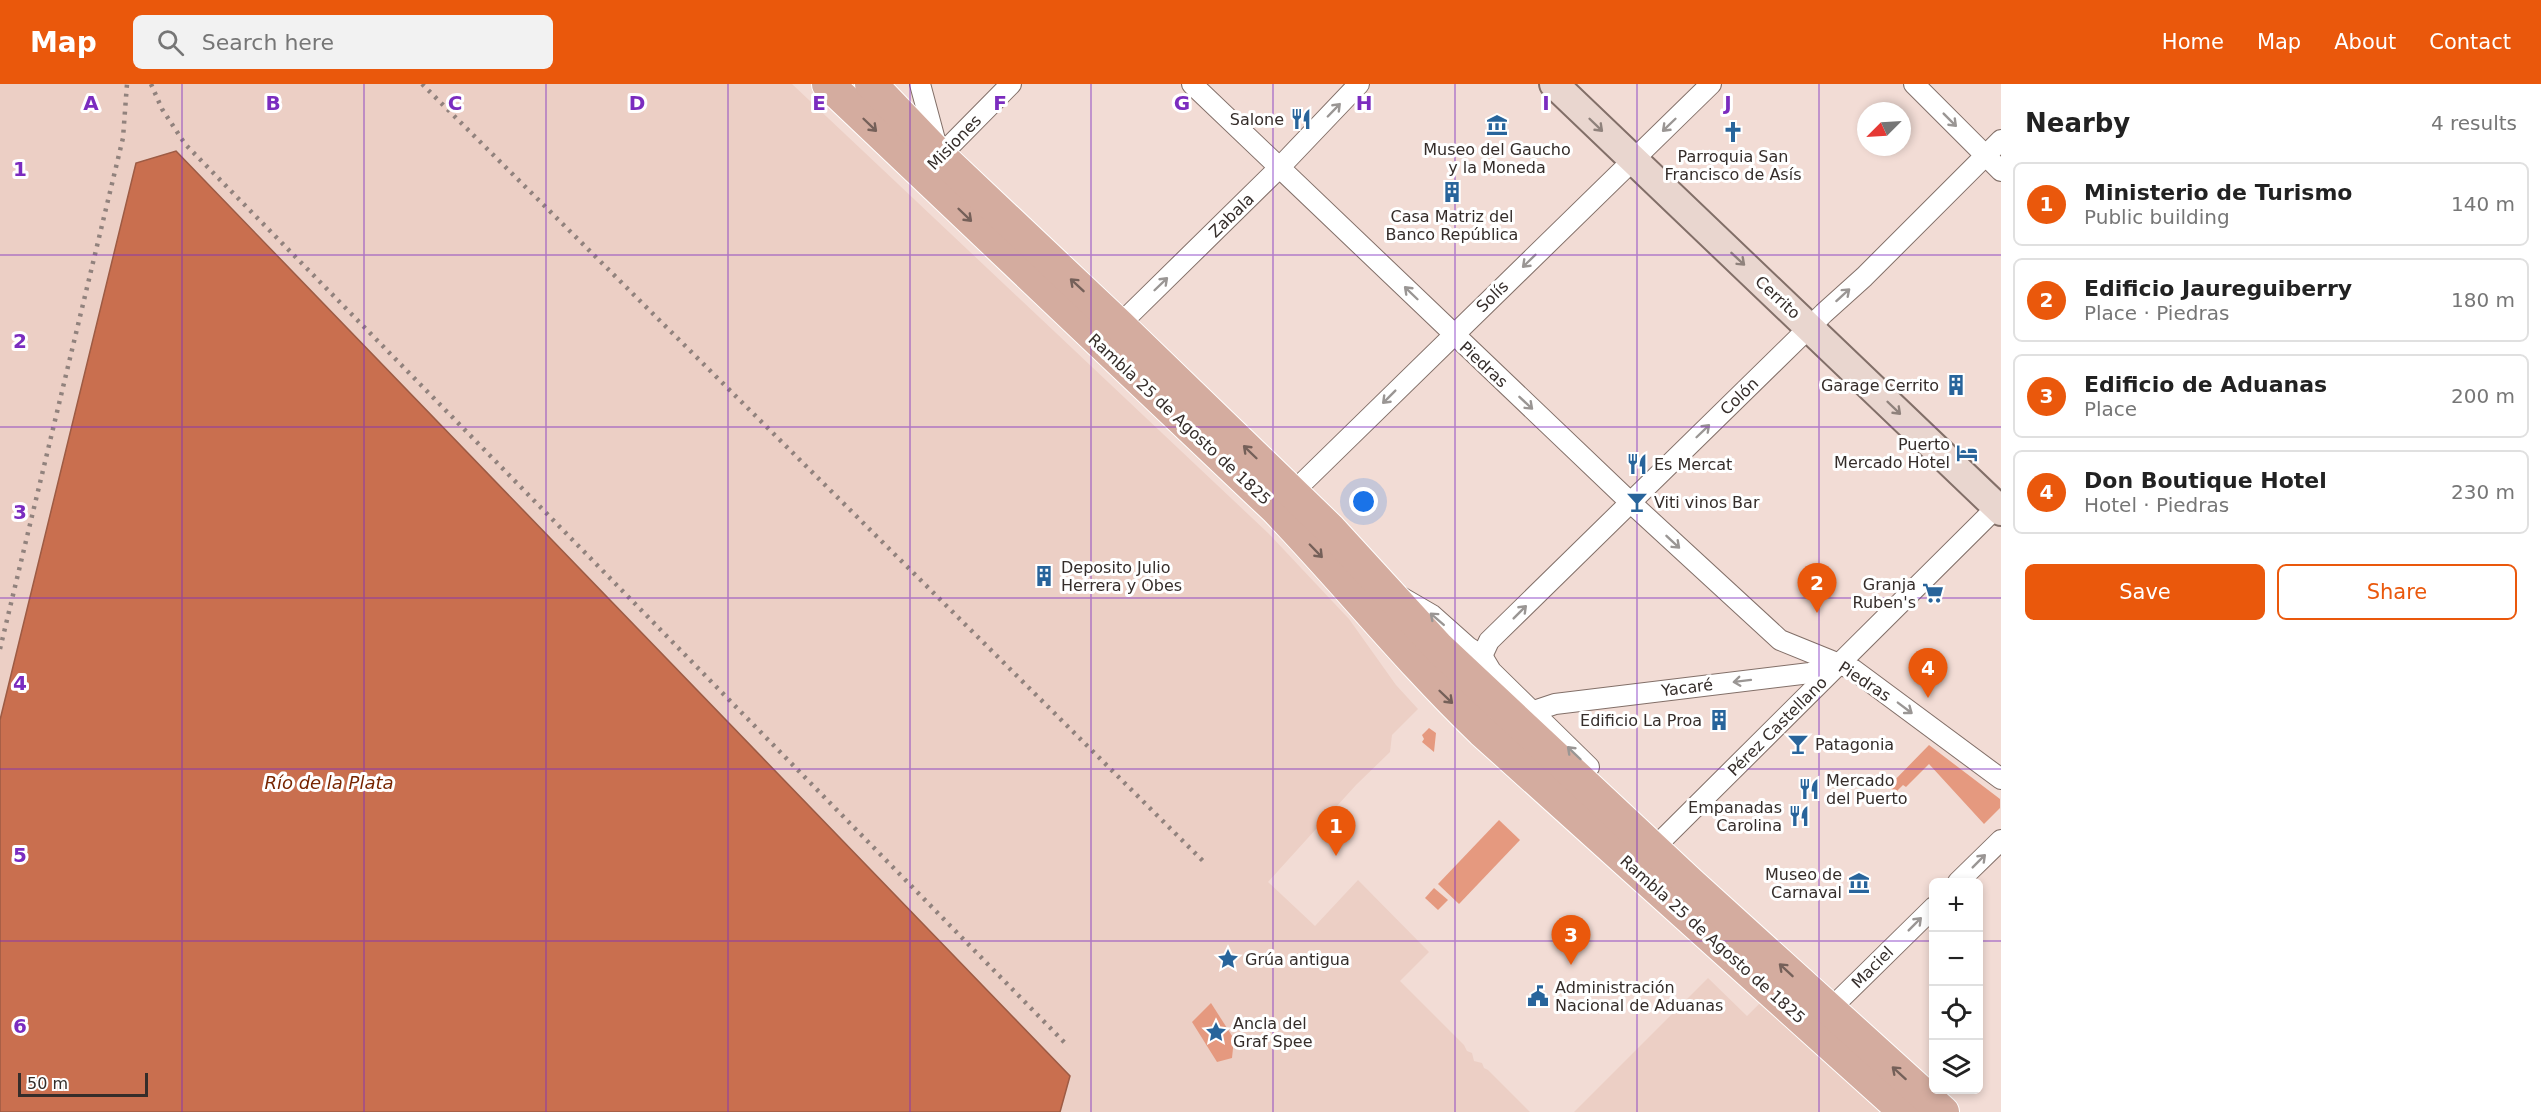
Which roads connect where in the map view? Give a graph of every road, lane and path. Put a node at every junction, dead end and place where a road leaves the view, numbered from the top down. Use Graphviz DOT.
graph roads {
  1 [pos="828,84"];
  2 [pos="871,84"];
  3 [pos="920,84"];
  4 [pos="1011,84"];
  5 [pos="1192,84"];
  6 [pos="1359,84"];
  7 [pos="1554,84"];
  8 [pos="1711,84"];
  9 [pos="1914,84"];
  10 [pos="2001,140"];
  11 [pos="1986,155"];
  12 [pos="1633,160"];
  13 [pos="931,166"];
  14 [pos="1280,166"];
  15 [pos="2001,171"];
  16 [pos="1810,327"];
  17 [pos="1110,334"];
  18 [pos="1453,334"];
  19 [pos="1284,501"];
  20 [pos="1630,502"];
  21 [pos="2000,507"];
  22 [pos="1383,589"];
  23 [pos="1780,640"];
  24 [pos="1482,656"];
  25 [pos="1840,663"];
  26 [pos="1766,678"];
  27 [pos="1527,717"];
  28 [pos="1521,765"];
  29 [pos="2001,779"];
  30 [pos="2001,840"];
  31 [pos="1654,848"];
  32 [pos="1962,878"];
  33 [pos="1690,883"];
  34 [pos="1929,911"];
  35 [pos="1820,1019"];
  36 [pos="1905,1112"];
  37 [pos="1943,1112"];
  1 -- 13 [label="main road, Rambla 25 de Agosto de 1825, one-way"];
  2 -- 13 [label="main road, Rambla 25 de Agosto de 1825"];
  3 -- 13 [label="street"];
  4 -- 13 [label="street, Misiones"];
  5 -- 14 [label="street, Piedras"];
  14 -- 6 [label="street, Zabala, one-way"];
  7 -- 12 [label="street, Cerrito, one-way"];
  8 -- 12 [label="street, Solís, one-way"];
  9 -- 11 [label="street, one-way"];
  10 -- 11 [label="street, Colón"];
  11 -- 15 [label="street"];
  16 -- 11 [label="street, Colón, one-way"];
  12 -- 16 [label="street, Cerrito, one-way"];
  12 -- 18 [label="street, Solís, one-way"];
  13 -- 17 [label="main road, Rambla 25 de Agosto de 1825"];
  17 -- 14 [label="street, Zabala, one-way"];
  18 -- 14 [label="street, Piedras, one-way"];
  20 -- 16 [label="street, Colón, one-way"];
  16 -- 21 [label="street, Cerrito, one-way"];
  17 -- 19 [label="main road, Rambla 25 de Agosto de 1825"];
  18 -- 19 [label="street, Solís, one-way"];
  18 -- 20 [label="street, Piedras, one-way"];
  19 -- 22 [label="main road, Rambla 25 de Agosto de 1825"];
  19 -- 28 [label="main road, Rambla 25 de Agosto de 1825, one-way"];
  20 -- 23 [label="street, Piedras, one-way"];
  24 -- 20 [label="street, Colón, one-way"];
  21 -- 25 [label="street, Pérez Castellano"];
  24 -- 22 [label="street, Rambla 25 de Agosto de 1825, one-way"];
  22 -- 27 [label="main road, Rambla 25 de Agosto de 1825"];
  23 -- 25 [label="street, Piedras"];
  23 -- 26 [label="street"];
  24 -- 27 [label="street, Rambla 25 de Agosto de 1825"];
  25 -- 26 [label="street, Yacaré"];
  25 -- 29 [label="street, Piedras, one-way"];
  25 -- 31 [label="street, Pérez Castellano"];
  26 -- 27 [label="street, Yacaré, one-way"];
  27 -- 28 [label="street"];
  31 -- 27 [label="main road, Rambla 25 de Agosto de 1825, one-way"];
  28 -- 33 [label="street, Rambla 25 de Agosto de 1825"];
  28 -- 35 [label="main road, Rambla 25 de Agosto de 1825"];
  32 -- 30 [label="street, one-way"];
  31 -- 33 [label="main road, Rambla 25 de Agosto de 1825"];
  35 -- 33 [label="main road, Rambla 25 de Agosto de 1825, one-way"];
  35 -- 34 [label="street, Maciel, one-way"];
  35 -- 36 [label="main road, Rambla 25 de Agosto de 1825"];
  37 -- 35 [label="main road, Rambla 25 de Agosto de 1825, one-way"];
}
